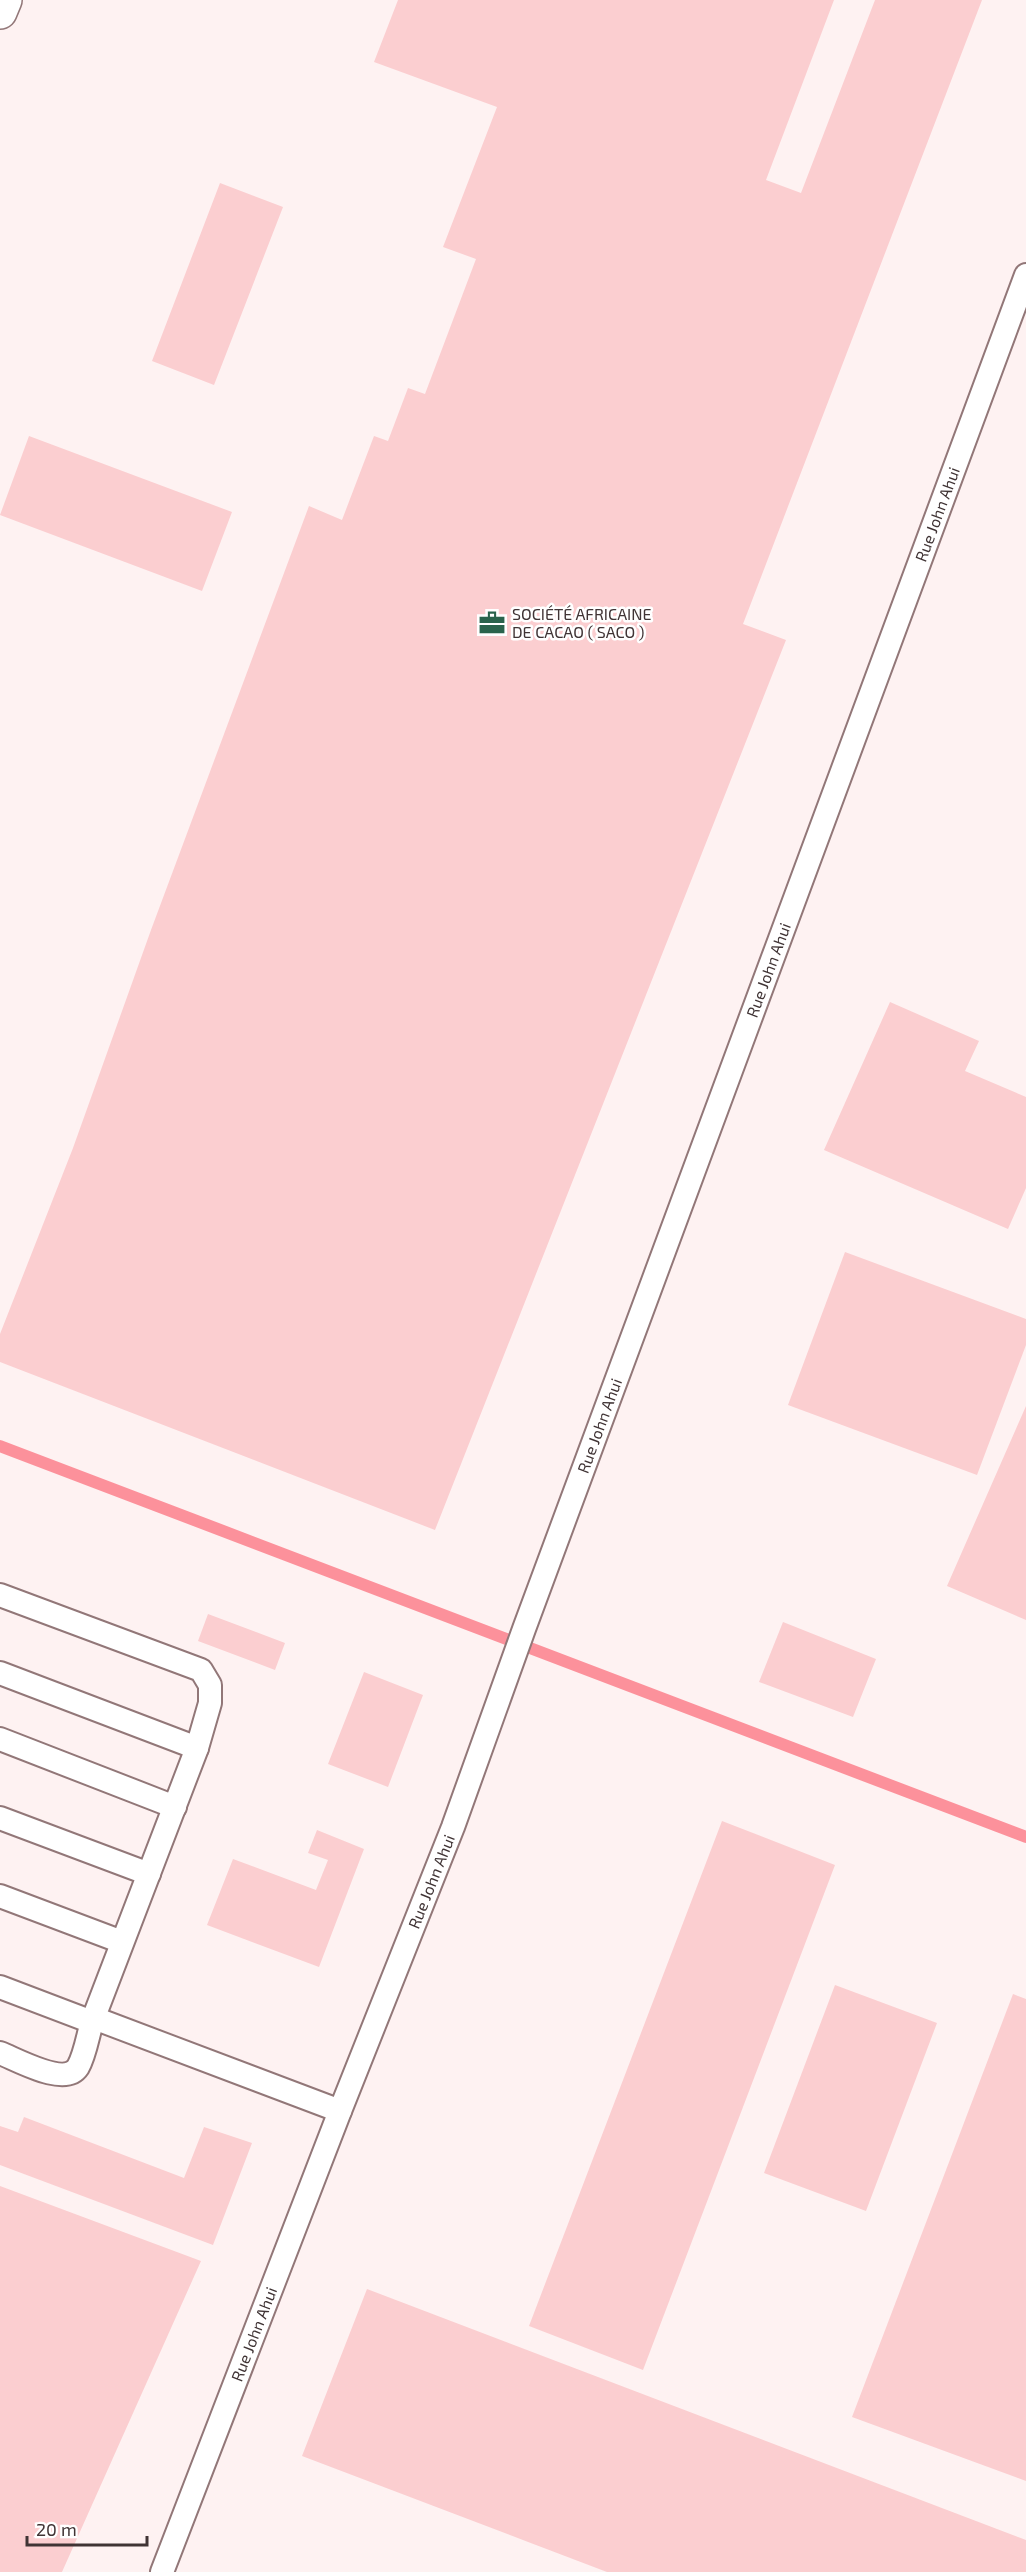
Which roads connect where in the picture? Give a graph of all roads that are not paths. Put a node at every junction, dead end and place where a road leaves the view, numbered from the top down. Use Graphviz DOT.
graph roads {
  1 [pos="5,0"];
  2 [pos="0,12"];
  3 [pos="1026,275"];
  4 [pos="0,1595"];
  5 [pos="0,1673"];
  6 [pos="0,1739"];
  7 [pos="197,1748"];
  8 [pos="175,1807"];
  9 [pos="0,1818"];
  10 [pos="149,1874"];
  11 [pos="0,1896"];
  12 [pos="122,1942"];
  13 [pos="0,1987"];
  14 [pos="93,2020"];
  15 [pos="0,2053"];
  16 [pos="340,2111"];
  17 [pos="162,2572"];
  1 -- 2 [label="street"];
  3 -- 16 [label="lane, Rue John Ahui"];
  4 -- 7 [label="lane"];
  5 -- 7 [label="lane"];
  6 -- 8 [label="lane"];
  7 -- 8 [label="lane"];
  8 -- 10 [label="lane"];
  9 -- 10 [label="lane"];
  10 -- 12 [label="lane"];
  11 -- 12 [label="lane"];
  12 -- 14 [label="lane"];
  13 -- 14 [label="lane"];
  14 -- 15 [label="lane"];
  14 -- 16 [label="lane"];
  16 -- 17 [label="lane, Rue John Ahui"];
}
